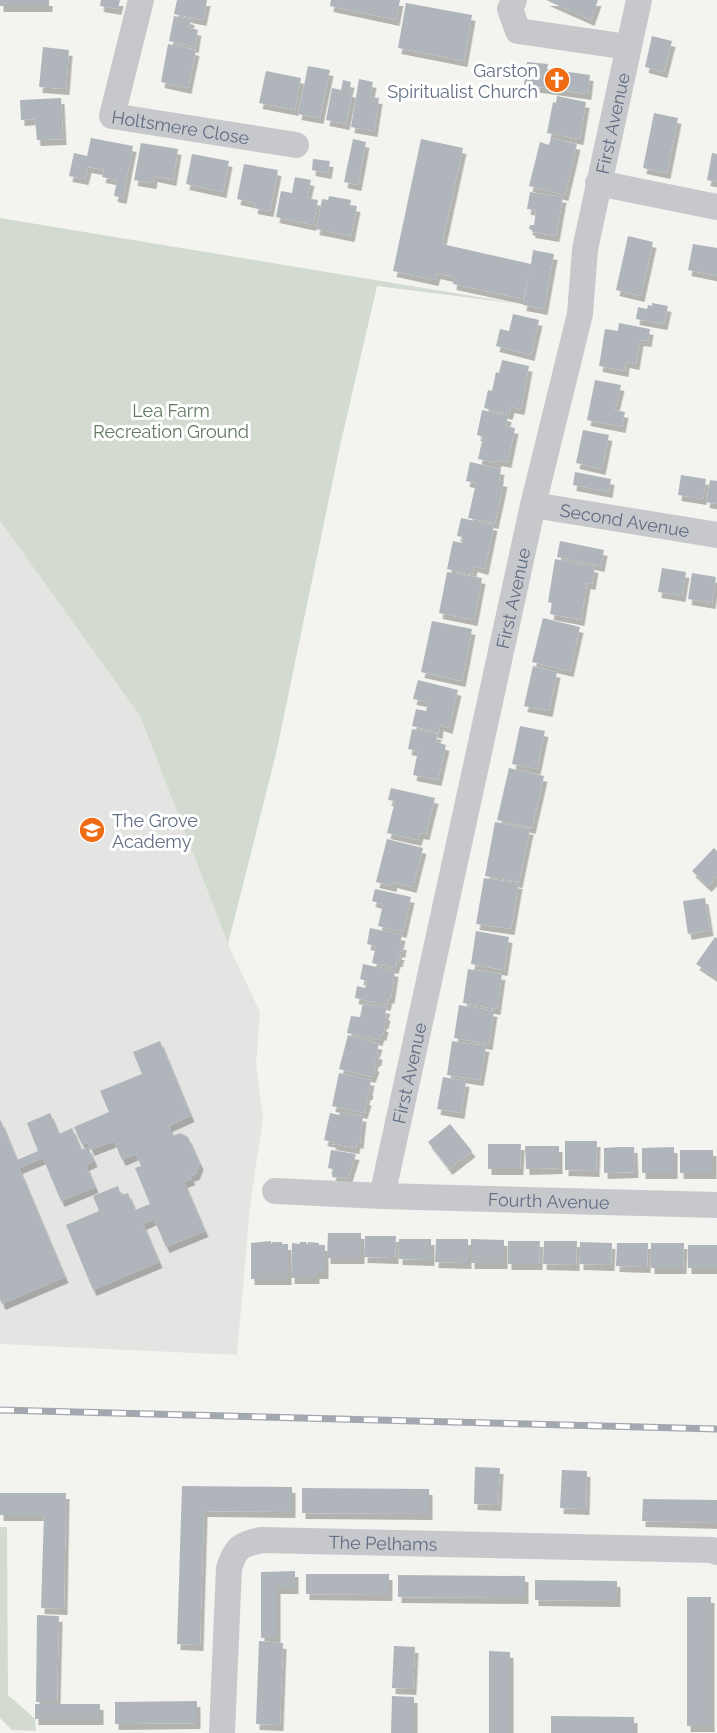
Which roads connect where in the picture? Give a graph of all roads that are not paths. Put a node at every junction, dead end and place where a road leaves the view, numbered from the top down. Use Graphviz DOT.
graph roads {
  1 [pos="141,0"];
  2 [pos="513,0"];
  3 [pos="639,0"];
  4 [pos="628,47"];
  5 [pos="296,145"];
  6 [pos="598,183"];
  7 [pos="717,207"];
  8 [pos="533,505"];
  9 [pos="717,536"];
  10 [pos="275,1191"];
  11 [pos="382,1196"];
  12 [pos="717,1205"];
  13 [pos="717,1552"];
  14 [pos="222,1733"];
  1 -- 5 [label="street, Holtsmere Close"];
  2 -- 4 [label="street"];
  3 -- 4 [label="street, First Avenue"];
  4 -- 6 [label="street, First Avenue"];
  6 -- 7 [label="street"];
  6 -- 8 [label="street, First Avenue"];
  8 -- 9 [label="street, Second Avenue"];
  8 -- 11 [label="street, First Avenue"];
  10 -- 11 [label="street, Fourth Avenue"];
  11 -- 12 [label="street, Fourth Avenue"];
  13 -- 14 [label="street, The Pelhams"];
}
